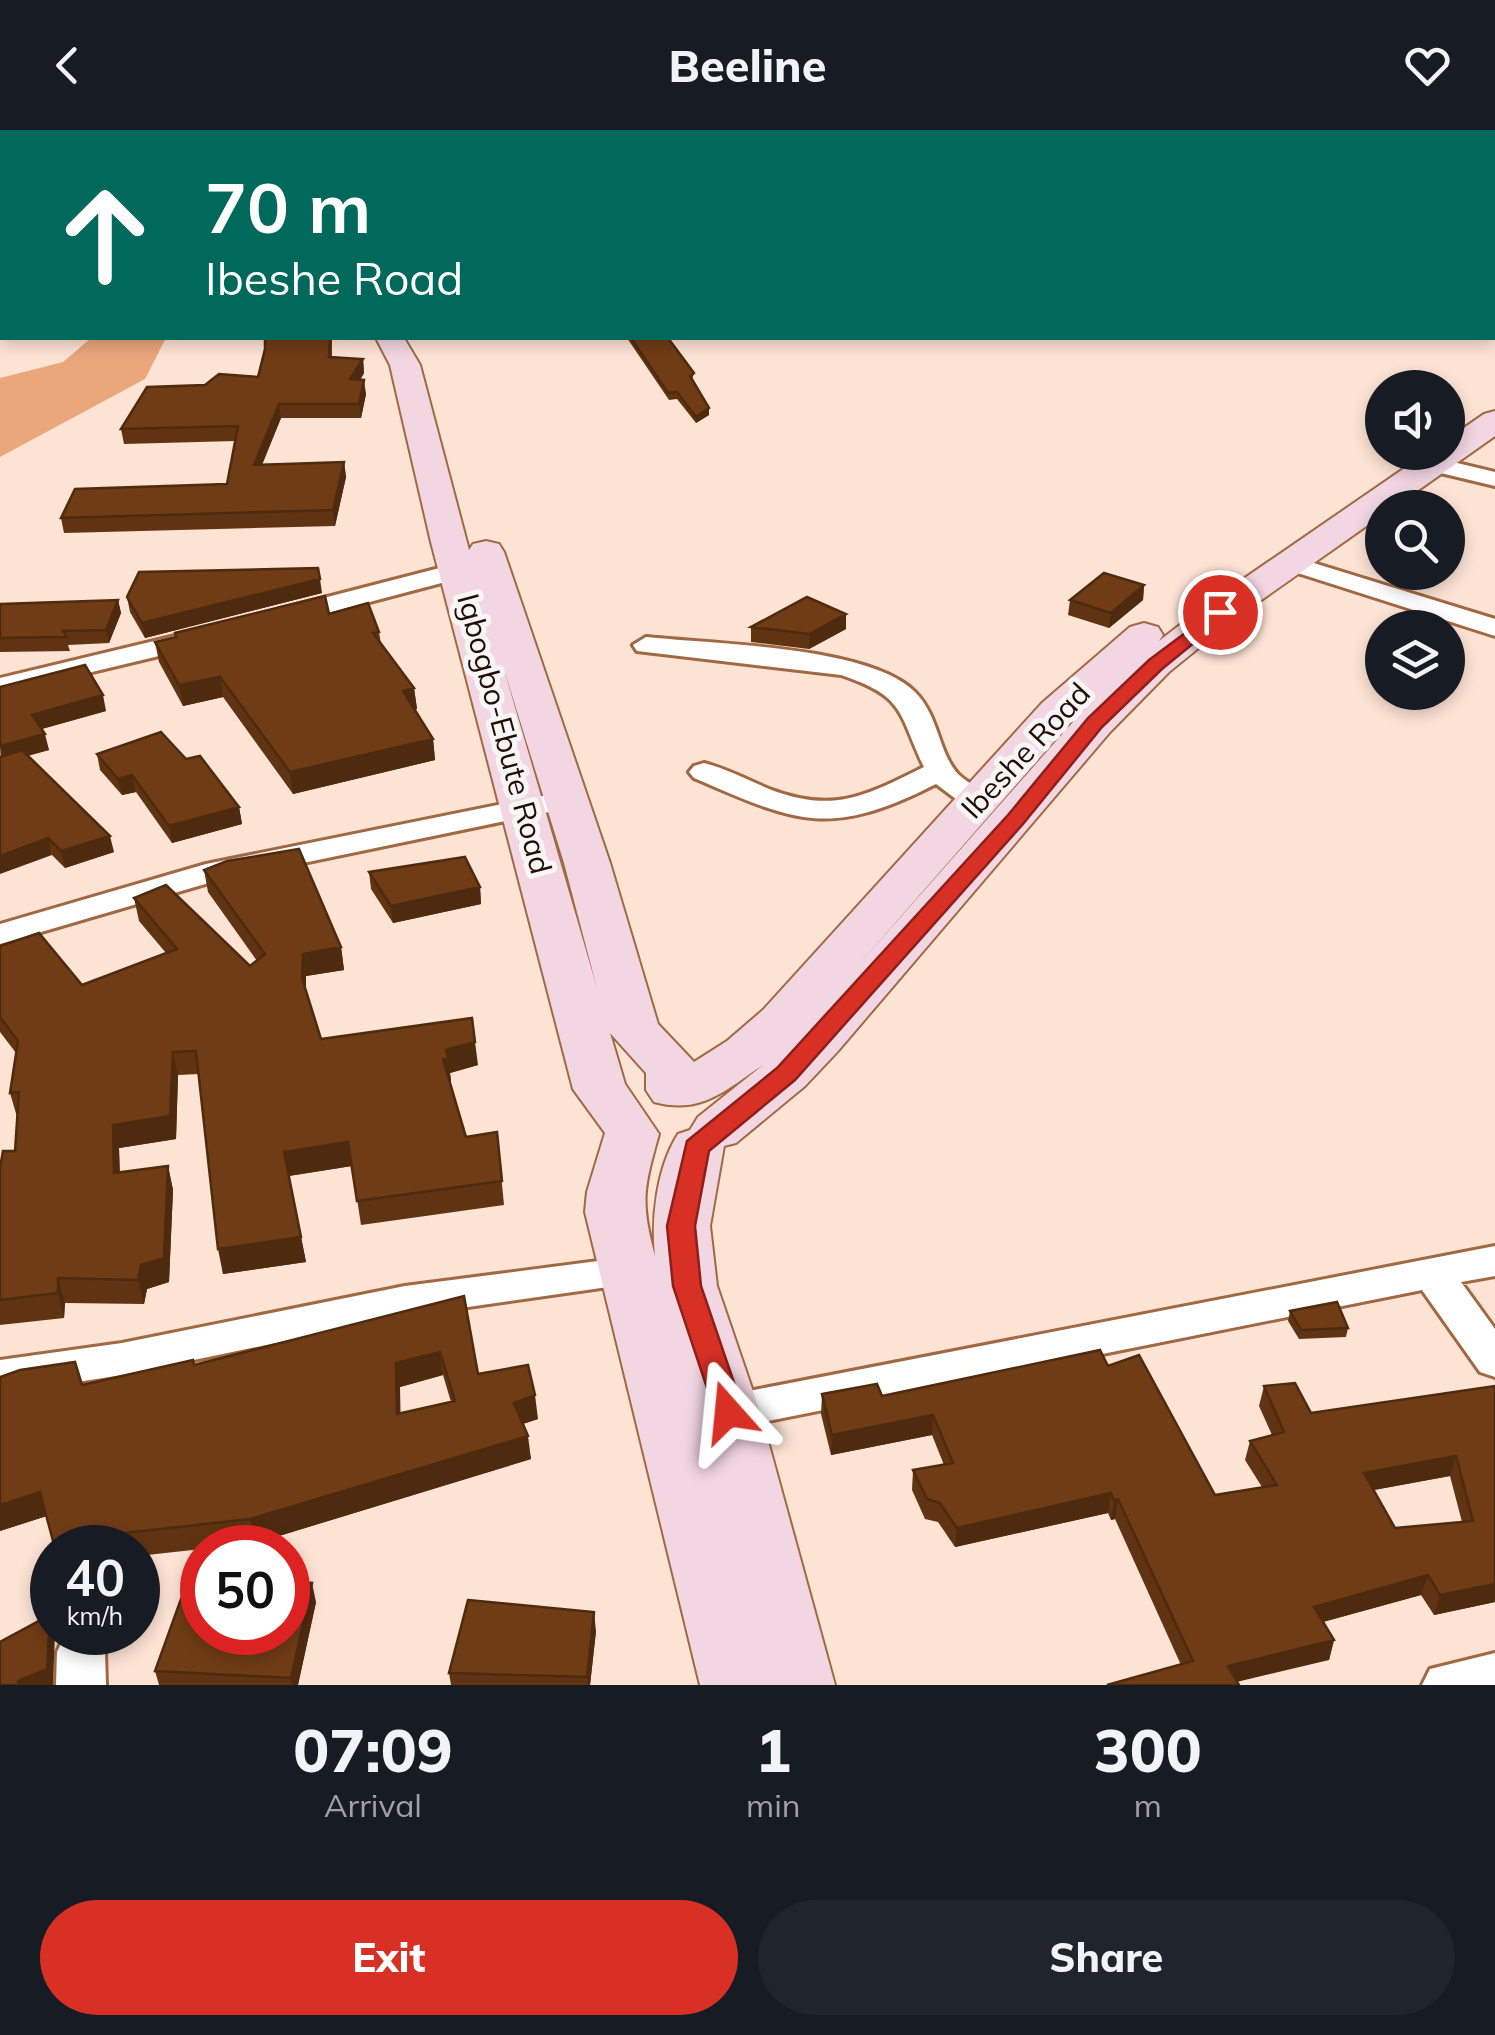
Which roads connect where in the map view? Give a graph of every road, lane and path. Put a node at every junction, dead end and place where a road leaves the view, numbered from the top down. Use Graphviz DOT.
graph roads {
  1 [pos="391,340"];
  2 [pos="416,340"];
  3 [pos="1490,407"];
  4 [pos="1465,417"];
  5 [pos="1465,425"];
  6 [pos="1401,470"];
  7 [pos="1404,470"];
  8 [pos="1465,470"];
  9 [pos="1495,478"];
  10 [pos="1291,563"];
  11 [pos="459,571"];
  12 [pos="269,620"];
  13 [pos="1495,628"];
  14 [pos="231,630"];
  15 [pos="646,644"];
  16 [pos="0,686"];
  17 [pos="940,771"];
  18 [pos="704,772"];
  19 [pos="567,800"];
  20 [pos="979,802"];
  21 [pos="524,806"];
  22 [pos="0,934"];
  23 [pos="672,1119"];
  24 [pos="1495,1260"];
  25 [pos="629,1272"];
  26 [pos="1431,1272"];
  27 [pos="1495,1361"];
  28 [pos="0,1378"];
  29 [pos="728,1412"];
  30 [pos="1495,1676"];
  31 [pos="736,1685"];
  32 [pos="799,1685"];
  33 [pos="1447,1685"];
  1 -- 11 [label="main road, Igbogbo-Ebute Road"];
  2 -- 19 [label="main road, Igbogbo-Ebute Road"];
  3 -- 4 [label="main road, Ibeshe Road"];
  3 -- 5 [label="main road, Ibeshe Road"];
  6 -- 20 [label="main road, Ibeshe Road"];
  7 -- 10 [label="main road, Ibeshe Road"];
  8 -- 9 [label="street"];
  10 -- 13 [label="street"];
  10 -- 23 [label="main road, Ibeshe Road"];
  11 -- 12 [label="street"];
  11 -- 21 [label="main road, Igbogbo-Ebute Road"];
  14 -- 16 [label="street"];
  15 -- 17 [label="street"];
  17 -- 18 [label="street"];
  17 -- 20 [label="street"];
  19 -- 21 [label="street"];
  19 -- 23 [label="main road, Igbogbo-Ebute Road"];
  20 -- 23 [label="main road, Ibeshe Road"];
  21 -- 22 [label="street"];
  21 -- 23 [label="main road, Igbogbo-Ebute Road"];
  23 -- 25 [label="main road"];
  23 -- 29 [label="main road"];
  24 -- 26 [label="street"];
  25 -- 28 [label="street"];
  25 -- 31 [label="main road"];
  26 -- 27 [label="street"];
  26 -- 29 [label="street"];
  29 -- 32 [label="main road"];
  30 -- 33 [label="street"];
}
